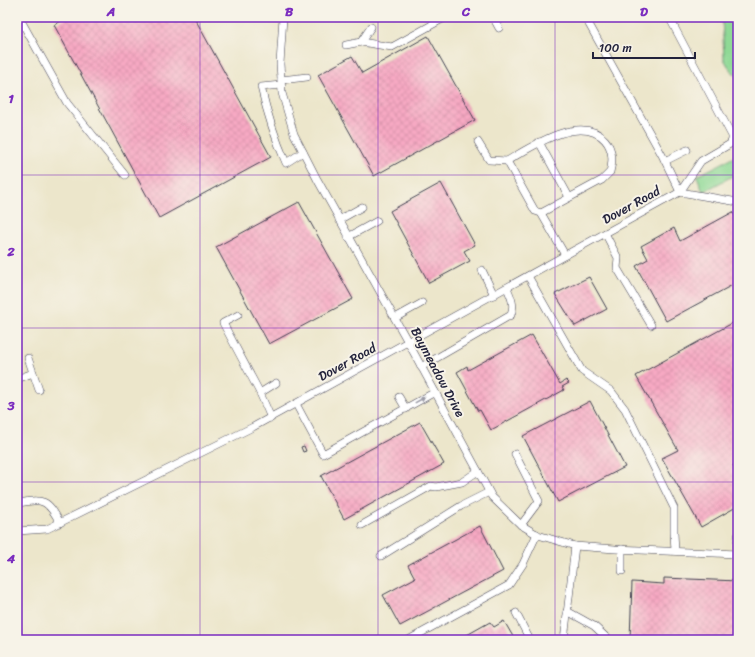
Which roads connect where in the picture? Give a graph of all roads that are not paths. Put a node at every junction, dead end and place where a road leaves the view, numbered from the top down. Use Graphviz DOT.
graph roads {
  1 [pos="20,17"];
  2 [pos="283,17"];
  3 [pos="446,17"];
  4 [pos="493,17"];
  5 [pos="585,17"];
  6 [pos="669,17"];
  7 [pos="371,27"];
  8 [pos="499,28"];
  9 [pos="361,42"];
  10 [pos="346,45"];
  11 [pos="307,78"];
  12 [pos="281,83"];
  13 [pos="478,142"];
  14 [pos="539,142"];
  15 [pos="687,150"];
  16 [pos="303,152"];
  17 [pos="507,161"];
  18 [pos="665,161"];
  19 [pos="125,175"];
  20 [pos="680,192"];
  21 [pos="570,197"];
  22 [pos="738,202"];
  23 [pos="362,207"];
  24 [pos="541,212"];
  25 [pos="340,220"];
  26 [pos="377,221"];
  27 [pos="605,234"];
  28 [pos="348,237"];
  29 [pos="565,255"];
  30 [pos="482,270"];
  31 [pos="528,276"];
  32 [pos="507,288"];
  33 [pos="494,295"];
  34 [pos="422,302"];
  35 [pos="238,315"];
  36 [pos="394,318"];
  37 [pos="651,325"];
  38 [pos="408,342"];
  39 [pos="28,358"];
  40 [pos="421,367"];
  41 [pos="33,373"];
  42 [pos="17,379"];
  43 [pos="276,383"];
  44 [pos="39,390"];
  45 [pos="435,392"];
  46 [pos="260,393"];
  47 [pos="399,397"];
  48 [pos="296,404"];
  49 [pos="406,409"];
  50 [pos="270,418"];
  51 [pos="516,454"];
  52 [pos="478,471"];
  53 [pos="489,492"];
  54 [pos="17,503"];
  55 [pos="60,523"];
  56 [pos="362,525"];
  57 [pos="521,525"];
  58 [pos="17,531"];
  59 [pos="537,534"];
  60 [pos="738,536"];
  61 [pos="575,546"];
  62 [pos="622,549"];
  63 [pos="675,551"];
  64 [pos="737,554"];
  65 [pos="381,556"];
  66 [pos="622,571"];
  67 [pos="567,612"];
  68 [pos="516,613"];
  69 [pos="410,639"];
  70 [pos="530,640"];
  71 [pos="564,640"];
  72 [pos="609,640"];
  1 -- 19 [label="street"];
  2 -- 12 [label="street, Baymeadow Drive"];
  3 -- 9 [label="street"];
  4 -- 8 [label="street"];
  5 -- 18 [label="street"];
  6 -- 20 [label="street"];
  7 -- 9 [label="street"];
  9 -- 10 [label="street"];
  11 -- 12 [label="street"];
  12 -- 16 [label="street, Baymeadow Drive"];
  12 -- 16 [label="street"];
  13 -- 17 [label="street"];
  14 -- 17 [label="street"];
  14 -- 21 [label="street"];
  14 -- 21 [label="street"];
  15 -- 18 [label="street"];
  16 -- 25 [label="street, Baymeadow Drive"];
  17 -- 24 [label="street"];
  18 -- 20 [label="street"];
  20 -- 22 [label="street"];
  20 -- 27 [label="street, Dover Road"];
  21 -- 24 [label="street"];
  23 -- 25 [label="street"];
  24 -- 29 [label="street"];
  25 -- 28 [label="street, Baymeadow Drive"];
  26 -- 28 [label="street"];
  27 -- 29 [label="street, Dover Road"];
  27 -- 37 [label="street"];
  28 -- 36 [label="street, Baymeadow Drive"];
  29 -- 31 [label="street, Dover Road"];
  30 -- 33 [label="street"];
  31 -- 32 [label="street, Dover Road"];
  31 -- 63 [label="street"];
  32 -- 33 [label="street, Dover Road"];
  32 -- 40 [label="street"];
  33 -- 38 [label="street, Dover Road"];
  34 -- 36 [label="street"];
  35 -- 46 [label="street"];
  36 -- 38 [label="street, Baymeadow Drive"];
  38 -- 40 [label="street, Baymeadow Drive"];
  38 -- 48 [label="street, Dover Road"];
  39 -- 41 [label="street"];
  40 -- 45 [label="street, Baymeadow Drive"];
  41 -- 42 [label="street"];
  41 -- 44 [label="street"];
  43 -- 46 [label="street"];
  49 -- 45 [label="street, one-way"];
  45 -- 52 [label="street, Baymeadow Drive"];
  46 -- 50 [label="street"];
  47 -- 49 [label="street"];
  48 -- 49 [label="street"];
  48 -- 50 [label="street, Dover Road"];
  50 -- 55 [label="street, Dover Road"];
  51 -- 57 [label="street"];
  52 -- 53 [label="street, Baymeadow Drive"];
  52 -- 56 [label="street"];
  53 -- 57 [label="street, Baymeadow Drive"];
  53 -- 65 [label="street"];
  54 -- 55 [label="street"];
  55 -- 58 [label="street, Dover Road"];
  57 -- 59 [label="street, Baymeadow Drive"];
  59 -- 61 [label="street, Baymeadow Drive"];
  59 -- 69 [label="street"];
  60 -- 64 [label="street"];
  61 -- 62 [label="street, Baymeadow Drive"];
  61 -- 67 [label="street"];
  62 -- 63 [label="street, Baymeadow Drive"];
  62 -- 66 [label="street"];
  63 -- 64 [label="street, Baymeadow Drive"];
  67 -- 71 [label="street"];
  67 -- 72 [label="street"];
  68 -- 70 [label="street"];
}
